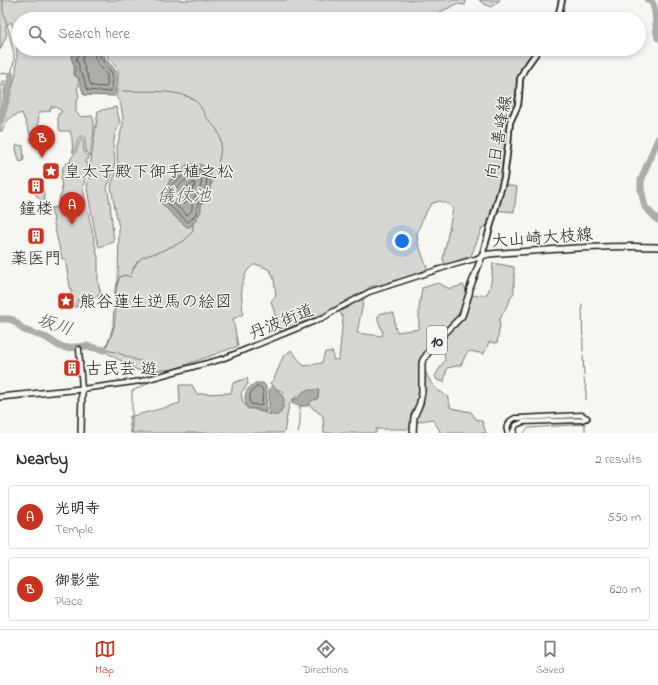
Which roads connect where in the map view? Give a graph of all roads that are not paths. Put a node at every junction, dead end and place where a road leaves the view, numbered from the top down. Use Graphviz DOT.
graph roads {
  1 [pos="562,0"];
  2 [pos="559,12"];
  3 [pos="534,56"];
  4 [pos="658,247"];
  5 [pos="482,256"];
  6 [pos="79,349"];
  7 [pos="82,389"];
  8 [pos="0,398"];
  9 [pos="507,431"];
  10 [pos="513,432"];
  11 [pos="81,433"];
  12 [pos="413,433"];
  1 -- 2 [label="main road"];
  3 -- 5 [label="main road, 向日善峰線"];
  4 -- 5 [label="main road, 大山崎大枝線"];
  5 -- 7 [label="street, 丹波街道"];
  5 -- 12 [label="main road, 大山崎大枝線 / 10"];
  6 -- 7 [label="street"];
  7 -- 8 [label="main road"];
  7 -- 11 [label="main road"];
  9 -- 10 [label="street"];
}
